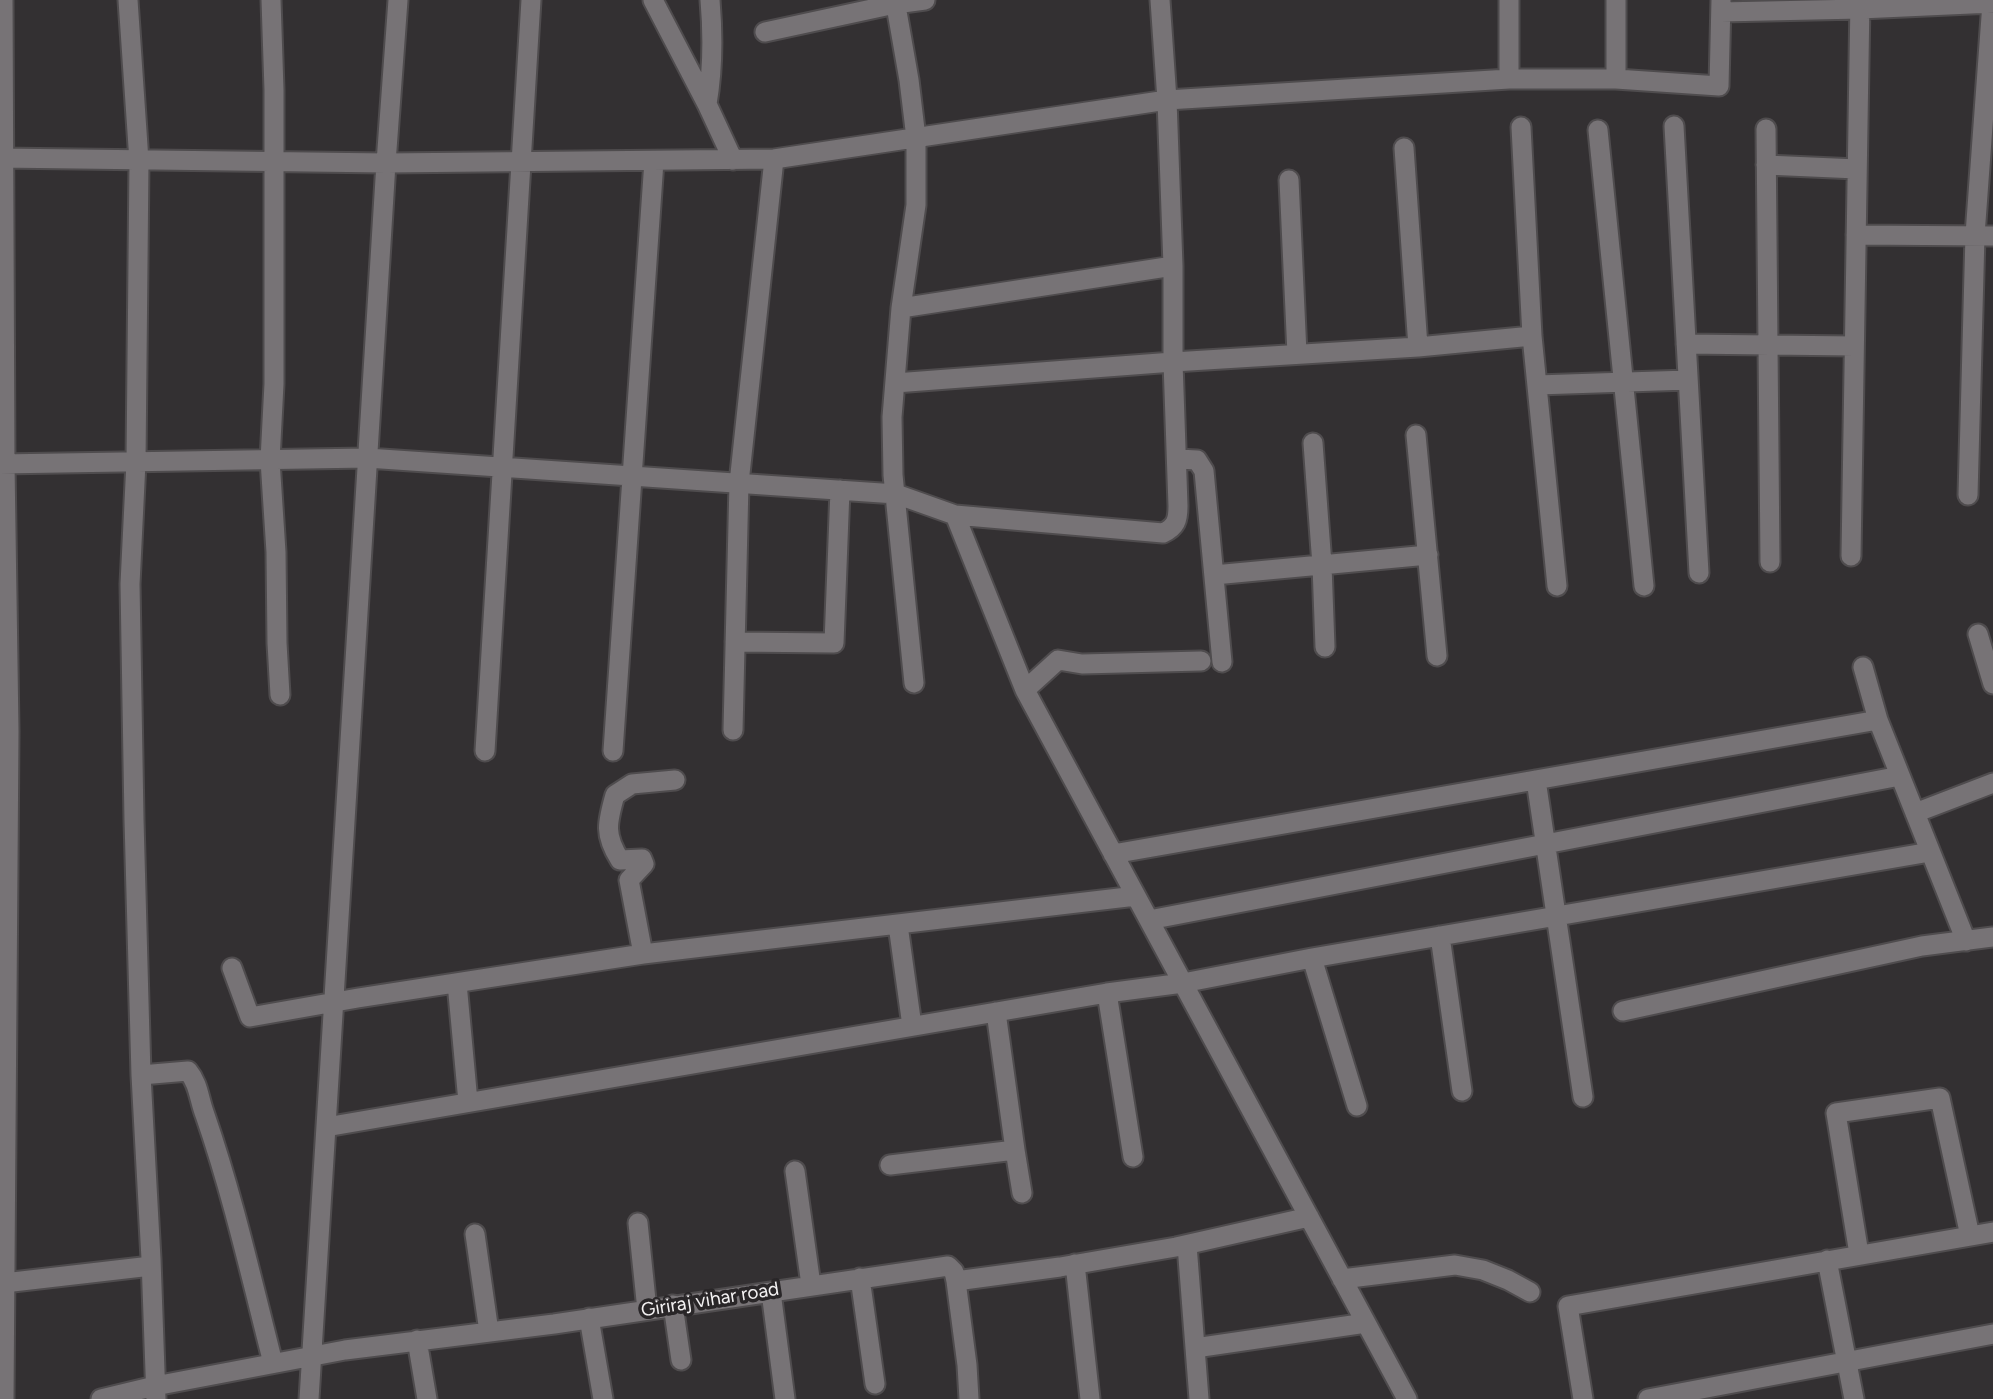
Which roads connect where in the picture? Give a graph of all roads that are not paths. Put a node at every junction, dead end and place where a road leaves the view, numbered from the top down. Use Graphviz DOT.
graph roads {
  1 [pos="3,0"];
  2 [pos="128,0"];
  3 [pos="271,0"];
  4 [pos="398,0"];
  5 [pos="530,0"];
  6 [pos="653,0"];
  7 [pos="710,0"];
  8 [pos="925,0"];
  9 [pos="1160,0"];
  10 [pos="1509,0"];
  11 [pos="1616,0"];
  12 [pos="895,2"];
  13 [pos="1993,3"];
  14 [pos="1860,4"];
  15 [pos="1721,6"];
  16 [pos="765,32"];
  17 [pos="1509,79"];
  18 [pos="1616,79"];
  19 [pos="1167,100"];
  20 [pos="707,104"];
  21 [pos="1674,126"];
  22 [pos="1521,127"];
  23 [pos="1766,129"];
  24 [pos="1598,130"];
  25 [pos="916,138"];
  26 [pos="1404,148"];
  27 [pos="2,158"];
  28 [pos="774,159"];
  29 [pos="733,160"];
  30 [pos="139,161"];
  31 [pos="654,161"];
  32 [pos="274,162"];
  33 [pos="521,162"];
  34 [pos="386,163"];
  35 [pos="1766,165"];
  36 [pos="1857,169"];
  37 [pos="1289,180"];
  38 [pos="1856,235"];
  39 [pos="1984,236"];
  40 [pos="1173,266"];
  41 [pos="901,308"];
  42 [pos="1532,336"];
  43 [pos="1686,345"];
  44 [pos="1768,345"];
  45 [pos="1854,346"];
  46 [pos="1418,347"];
  47 [pos="1297,354"];
  48 [pos="1173,362"];
  49 [pos="1688,380"];
  50 [pos="1624,382"];
  51 [pos="895,383"];
  52 [pos="1537,385"];
  53 [pos="1416,435"];
  54 [pos="1313,443"];
  55 [pos="367,458"];
  56 [pos="1178,459"];
  57 [pos="270,460"];
  58 [pos="136,462"];
  59 [pos="3,464"];
  60 [pos="502,467"];
  61 [pos="632,476"];
  62 [pos="739,483"];
  63 [pos="840,490"];
  64 [pos="896,494"];
  65 [pos="1968,495"];
  66 [pos="955,515"];
  67 [pos="1428,555"];
  68 [pos="1851,556"];
  69 [pos="1770,562"];
  70 [pos="1322,565"];
  71 [pos="1699,573"];
  72 [pos="1214,575"];
  73 [pos="1557,586"];
  74 [pos="1644,586"];
  75 [pos="1978,634"];
  76 [pos="735,642"];
  77 [pos="1325,647"];
  78 [pos="1437,656"];
  79 [pos="1201,661"];
  80 [pos="1222,662"];
  81 [pos="1863,667"];
  82 [pos="914,683"];
  83 [pos="1993,684"];
  84 [pos="1025,690"];
  85 [pos="280,695"];
  86 [pos="1878,720"];
  87 [pos="733,730"];
  88 [pos="5,731"];
  89 [pos="485,751"];
  90 [pos="613,751"];
  91 [pos="1900,776"];
  92 [pos="675,780"];
  93 [pos="1535,780"];
  94 [pos="1993,783"];
  95 [pos="1915,813"];
  96 [pos="1545,844"];
  97 [pos="1930,852"];
  98 [pos="1113,854"];
  99 [pos="1136,896"];
  100 [pos="4,907"];
  101 [pos="1556,916"];
  102 [pos="1149,920"];
  103 [pos="898,925"];
  104 [pos="1440,936"];
  105 [pos="1993,937"];
  106 [pos="1966,941"];
  107 [pos="643,954"];
  108 [pos="1312,958"];
  109 [pos="232,968"];
  110 [pos="457,982"];
  111 [pos="1183,983"];
  112 [pos="1107,993"];
  113 [pos="333,1002"];
  114 [pos="1623,1011"];
  115 [pos="996,1012"];
  116 [pos="912,1026"];
  117 [pos="3,1071"];
  118 [pos="141,1075"];
  119 [pos="1462,1091"];
  120 [pos="1583,1097"];
  121 [pos="468,1102"];
  122 [pos="1357,1107"];
  123 [pos="326,1126"];
  124 [pos="1015,1150"];
  125 [pos="1133,1157"];
  126 [pos="890,1165"];
  127 [pos="795,1171"];
  128 [pos="1022,1193"];
  129 [pos="1309,1217"];
  130 [pos="638,1223"];
  131 [pos="1993,1232"];
  132 [pos="475,1234"];
  133 [pos="1970,1236"];
  134 [pos="1187,1245"];
  135 [pos="1859,1254"];
  136 [pos="1827,1260"];
  137 [pos="1075,1264"];
  138 [pos="151,1266"];
  139 [pos="860,1278"];
  140 [pos="1342,1279"];
  141 [pos="956,1281"];
  142 [pos="4,1283"];
  143 [pos="811,1285"];
  144 [pos="771,1292"];
  145 [pos="1530,1292"];
  146 [pos="673,1305"];
  147 [pos="2,1309"];
  148 [pos="647,1310"];
  149 [pos="589,1318"];
  150 [pos="1366,1323"];
  151 [pos="489,1332"];
  152 [pos="1993,1334"];
  153 [pos="417,1340"];
  154 [pos="1195,1348"];
  155 [pos="312,1355"];
  156 [pos="681,1360"];
  157 [pos="274,1363"];
  158 [pos="1847,1363"];
  159 [pos="875,1384"];
  160 [pos="156,1392"];
  161 [pos="4,1399"];
  162 [pos="101,1399"];
  163 [pos="309,1399"];
  164 [pos="427,1399"];
  165 [pos="603,1399"];
  166 [pos="785,1399"];
  167 [pos="970,1399"];
  168 [pos="1090,1399"];
  169 [pos="1199,1399"];
  170 [pos="1407,1399"];
  171 [pos="1583,1399"];
  172 [pos="1648,1399"];
  173 [pos="1854,1399"];
  1 -- 27 [label="street"];
  2 -- 30 [label="street"];
  3 -- 32 [label="street"];
  4 -- 34 [label="street"];
  5 -- 33 [label="street"];
  6 -- 20 [label="street"];
  7 -- 20 [label="street"];
  8 -- 12 [label="street"];
  9 -- 19 [label="street"];
  10 -- 17 [label="street"];
  11 -- 18 [label="street"];
  12 -- 16 [label="street"];
  12 -- 25 [label="street"];
  13 -- 14 [label="street"];
  13 -- 39 [label="street"];
  14 -- 15 [label="street"];
  14 -- 36 [label="street"];
  15 -- 18 [label="street"];
  17 -- 18 [label="street"];
  17 -- 19 [label="street"];
  19 -- 25 [label="street"];
  19 -- 40 [label="street"];
  20 -- 29 [label="street"];
  21 -- 43 [label="street"];
  22 -- 42 [label="street"];
  23 -- 35 [label="street"];
  24 -- 50 [label="street"];
  25 -- 28 [label="street"];
  25 -- 41 [label="street"];
  26 -- 46 [label="street"];
  27 -- 30 [label="street"];
  27 -- 59 [label="street"];
  28 -- 29 [label="street"];
  28 -- 62 [label="street"];
  29 -- 31 [label="street"];
  30 -- 32 [label="street"];
  30 -- 58 [label="street"];
  31 -- 33 [label="street"];
  31 -- 61 [label="street"];
  32 -- 34 [label="street"];
  32 -- 57 [label="street"];
  33 -- 34 [label="street"];
  33 -- 60 [label="street"];
  34 -- 55 [label="street"];
  35 -- 36 [label="street"];
  35 -- 44 [label="street"];
  36 -- 38 [label="street"];
  37 -- 47 [label="street"];
  38 -- 39 [label="street"];
  38 -- 45 [label="street"];
  39 -- 65 [label="street"];
  40 -- 41 [label="street"];
  40 -- 48 [label="street"];
  41 -- 51 [label="street"];
  42 -- 46 [label="street"];
  42 -- 52 [label="street"];
  43 -- 44 [label="street"];
  43 -- 49 [label="street"];
  44 -- 45 [label="street"];
  44 -- 69 [label="street"];
  45 -- 68 [label="street"];
  46 -- 47 [label="street"];
  47 -- 48 [label="street"];
  48 -- 51 [label="street"];
  48 -- 56 [label="street"];
  49 -- 50 [label="street"];
  49 -- 71 [label="street"];
  50 -- 52 [label="street"];
  50 -- 74 [label="street"];
  51 -- 64 [label="street"];
  52 -- 73 [label="street"];
  53 -- 67 [label="street"];
  54 -- 70 [label="street"];
  55 -- 57 [label="street"];
  55 -- 60 [label="street"];
  55 -- 113 [label="street"];
  56 -- 66 [label="street"];
  56 -- 72 [label="street"];
  57 -- 58 [label="street"];
  57 -- 85 [label="street"];
  58 -- 59 [label="street"];
  58 -- 118 [label="street"];
  59 -- 88 [label="street"];
  60 -- 61 [label="street"];
  60 -- 89 [label="street"];
  61 -- 62 [label="street"];
  61 -- 90 [label="street"];
  62 -- 63 [label="street"];
  62 -- 76 [label="street"];
  63 -- 64 [label="street"];
  63 -- 76 [label="street"];
  64 -- 66 [label="street"];
  64 -- 82 [label="street"];
  66 -- 84 [label="street"];
  67 -- 70 [label="street"];
  67 -- 78 [label="street"];
  70 -- 72 [label="street"];
  70 -- 77 [label="street"];
  72 -- 80 [label="street"];
  75 -- 83 [label="street"];
  76 -- 87 [label="street"];
  79 -- 84 [label="street"];
  81 -- 86 [label="street"];
  84 -- 98 [label="street"];
  86 -- 91 [label="street"];
  86 -- 93 [label="street"];
  88 -- 100 [label="street"];
  91 -- 95 [label="street"];
  91 -- 96 [label="street"];
  92 -- 107 [label="street"];
  93 -- 96 [label="street"];
  93 -- 98 [label="street"];
  94 -- 95 [label="street"];
  95 -- 97 [label="street"];
  96 -- 101 [label="street"];
  96 -- 102 [label="street"];
  97 -- 101 [label="street"];
  97 -- 106 [label="street"];
  98 -- 99 [label="street"];
  99 -- 102 [label="street"];
  99 -- 103 [label="street"];
  100 -- 117 [label="street"];
  101 -- 104 [label="street"];
  101 -- 120 [label="street"];
  102 -- 111 [label="street"];
  103 -- 107 [label="street"];
  103 -- 116 [label="street"];
  104 -- 108 [label="street"];
  104 -- 119 [label="street"];
  105 -- 106 [label="street"];
  106 -- 114 [label="street"];
  107 -- 110 [label="street"];
  108 -- 111 [label="street"];
  108 -- 122 [label="street"];
  109 -- 113 [label="street"];
  110 -- 113 [label="street"];
  110 -- 121 [label="street"];
  111 -- 112 [label="street"];
  111 -- 129 [label="street"];
  112 -- 115 [label="street"];
  112 -- 125 [label="street"];
  113 -- 123 [label="street"];
  115 -- 116 [label="street"];
  115 -- 124 [label="street"];
  116 -- 121 [label="street"];
  117 -- 142 [label="street"];
  118 -- 138 [label="street"];
  118 -- 157 [label="street"];
  121 -- 123 [label="street"];
  123 -- 155 [label="street"];
  124 -- 126 [label="street"];
  124 -- 128 [label="street"];
  127 -- 143 [label="street"];
  129 -- 134 [label="street"];
  129 -- 140 [label="street"];
  130 -- 148 [label="street"];
  131 -- 133 [label="street"];
  132 -- 151 [label="street"];
  133 -- 135 [label="street"];
  133 -- 135 [label="street"];
  134 -- 137 [label="street"];
  134 -- 154 [label="street"];
  135 -- 136 [label="street"];
  136 -- 158 [label="street"];
  136 -- 171 [label="street"];
  137 -- 141 [label="street"];
  137 -- 168 [label="street"];
  138 -- 142 [label="street"];
  138 -- 160 [label="street"];
  139 -- 141 [label="street, Giriraj vihar road"];
  139 -- 143 [label="street, Giriraj vihar road"];
  139 -- 159 [label="street"];
  140 -- 145 [label="street"];
  140 -- 150 [label="street"];
  141 -- 167 [label="street"];
  142 -- 147 [label="street"];
  143 -- 144 [label="street, Giriraj vihar road"];
  144 -- 146 [label="street, Giriraj vihar road"];
  144 -- 166 [label="street"];
  146 -- 148 [label="street, Giriraj vihar road"];
  146 -- 156 [label="street"];
  147 -- 161 [label="street"];
  148 -- 149 [label="street, Giriraj vihar road"];
  149 -- 151 [label="street, Giriraj vihar road"];
  149 -- 165 [label="street"];
  150 -- 154 [label="street"];
  150 -- 170 [label="street"];
  151 -- 153 [label="street, Giriraj vihar road"];
  152 -- 158 [label="street"];
  153 -- 155 [label="street, Giriraj vihar road"];
  153 -- 164 [label="street"];
  154 -- 169 [label="street"];
  155 -- 157 [label="street, Giriraj vihar road"];
  155 -- 163 [label="street"];
  157 -- 160 [label="street, Giriraj vihar road"];
  158 -- 172 [label="street"];
  158 -- 173 [label="street"];
  160 -- 162 [label="street, Giriraj vihar road"];
}
